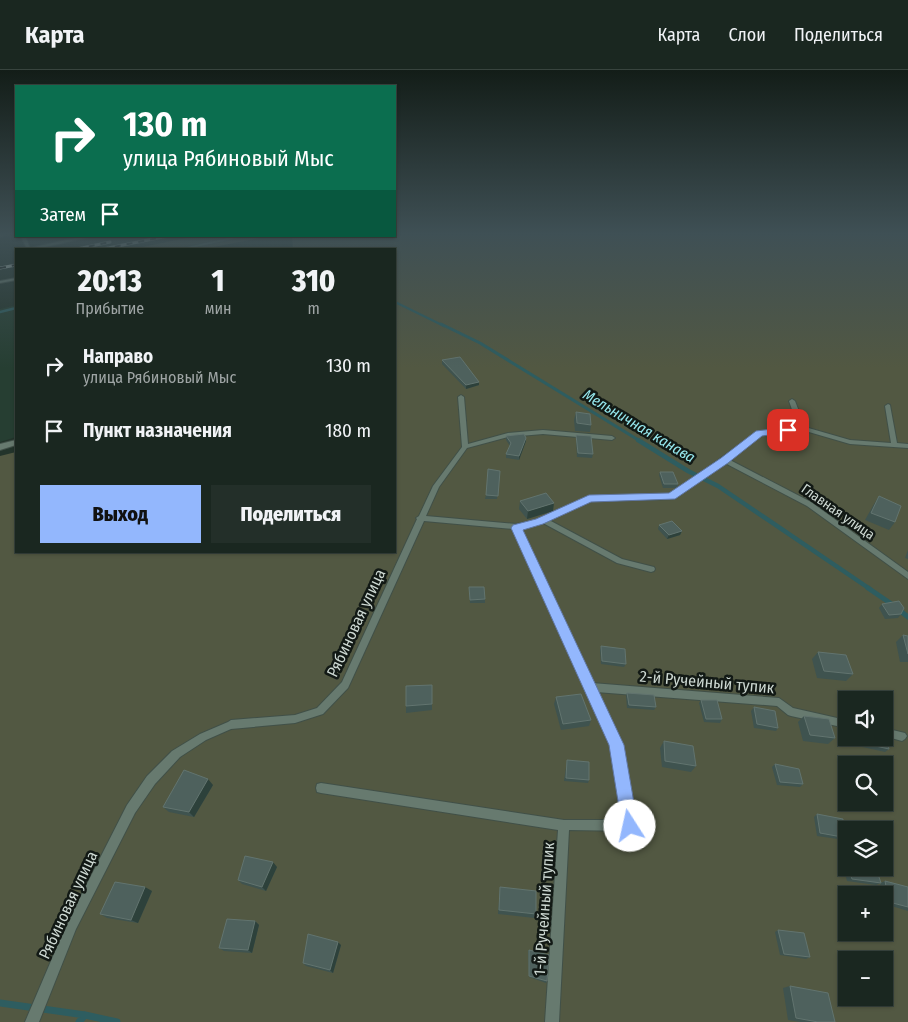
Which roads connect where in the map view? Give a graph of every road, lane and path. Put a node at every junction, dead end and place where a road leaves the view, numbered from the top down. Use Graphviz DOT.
graph roads {
  1 [pos="14,279"];
  2 [pos="0,282"];
  3 [pos="461,397"];
  4 [pos="792,401"];
  5 [pos="888,406"];
  6 [pos="802,428"];
  7 [pos="612,438"];
  8 [pos="15,443"];
  9 [pos="894,444"];
  10 [pos="908,446"];
  11 [pos="0,447"];
  12 [pos="465,447"];
  13 [pos="724,460"];
  14 [pos="420,518"];
  15 [pos="543,520"];
  16 [pos="517,528"];
  17 [pos="651,569"];
  18 [pos="908,576"];
  19 [pos="591,687"];
  20 [pos="838,722"];
  21 [pos="893,734"];
  22 [pos="902,736"];
  23 [pos="322,788"];
  24 [pos="564,825"];
  25 [pos="32,1022"];
  26 [pos="552,1022"];
  1 -- 2 [label="lane"];
  3 -- 12 [label="lane"];
  4 -- 6 [label="lane"];
  5 -- 9 [label="lane"];
  6 -- 9 [label="lane"];
  6 -- 13 [label="lane"];
  7 -- 12 [label="lane"];
  8 -- 11 [label="street"];
  9 -- 10 [label="lane"];
  12 -- 14 [label="lane, Рябиновая улица"];
  13 -- 15 [label="lane"];
  13 -- 18 [label="lane, Главная улица"];
  14 -- 16 [label="lane"];
  14 -- 25 [label="lane, Рябиновая улица"];
  15 -- 16 [label="lane"];
  15 -- 17 [label="lane"];
  16 -- 19 [label="lane, 1-й Ручейный тупик"];
  19 -- 20 [label="lane, 2-й Ручейный тупик"];
  19 -- 24 [label="lane, 1-й Ручейный тупик"];
  21 -- 22 [label="lane"];
  23 -- 24 [label="lane"];
  24 -- 26 [label="lane, 1-й Ручейный тупик"];
}
